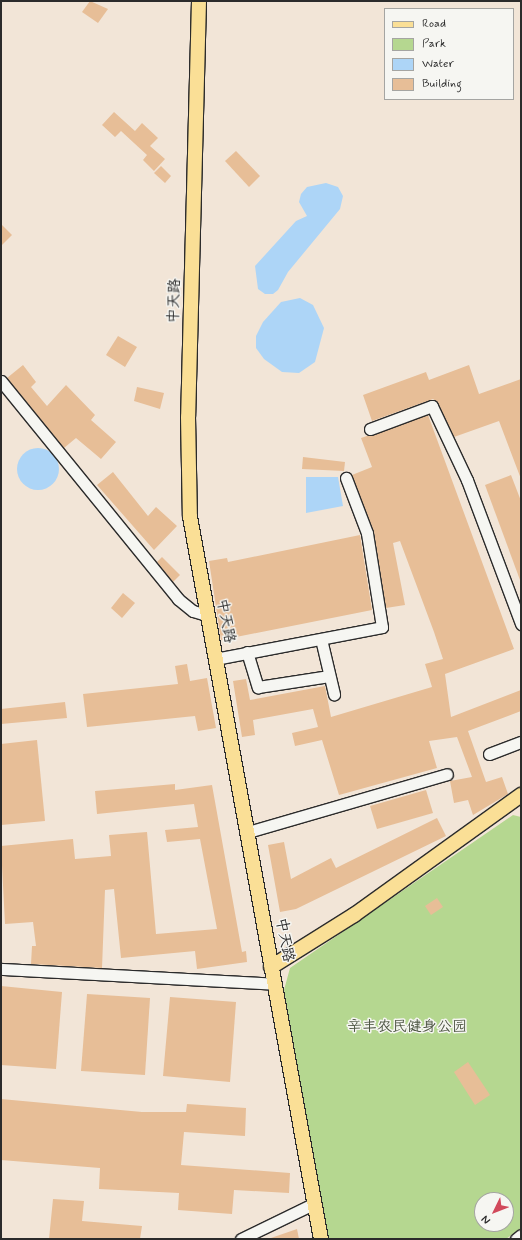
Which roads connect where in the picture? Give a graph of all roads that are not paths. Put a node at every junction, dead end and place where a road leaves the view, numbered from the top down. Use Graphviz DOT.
graph roads {
  1 [pos="199,1"];
  2 [pos="1,381"];
  3 [pos="370,429"];
  4 [pos="346,478"];
  5 [pos="206,615"];
  6 [pos="521,624"];
  7 [pos="320,639"];
  8 [pos="247,652"];
  9 [pos="214,658"];
  10 [pos="329,676"];
  11 [pos="334,694"];
  12 [pos="521,742"];
  13 [pos="489,754"];
  14 [pos="447,774"];
  15 [pos="521,795"];
  16 [pos="248,832"];
  17 [pos="272,967"];
  18 [pos="1,969"];
  19 [pos="274,984"];
  20 [pos="315,1203"];
  21 [pos="521,1235"];
  22 [pos="241,1239"];
  23 [pos="321,1239"];
  24 [pos="516,1239"];
  1 -- 5 [label="main road, 中天路"];
  2 -- 5 [label="street"];
  3 -- 6 [label="street"];
  4 -- 7 [label="street"];
  5 -- 9 [label="main road, 中天路"];
  7 -- 8 [label="street"];
  7 -- 10 [label="street"];
  8 -- 9 [label="street"];
  8 -- 10 [label="street"];
  9 -- 16 [label="main road, 中天路"];
  10 -- 11 [label="street"];
  12 -- 13 [label="street"];
  14 -- 16 [label="street"];
  15 -- 17 [label="main road"];
  16 -- 17 [label="main road, 中天路"];
  17 -- 19 [label="main road, 中天路"];
  18 -- 19 [label="street"];
  19 -- 20 [label="main road, 中天路"];
  20 -- 22 [label="street"];
  20 -- 23 [label="main road, 中天路"];
  21 -- 24 [label="street"];
}
